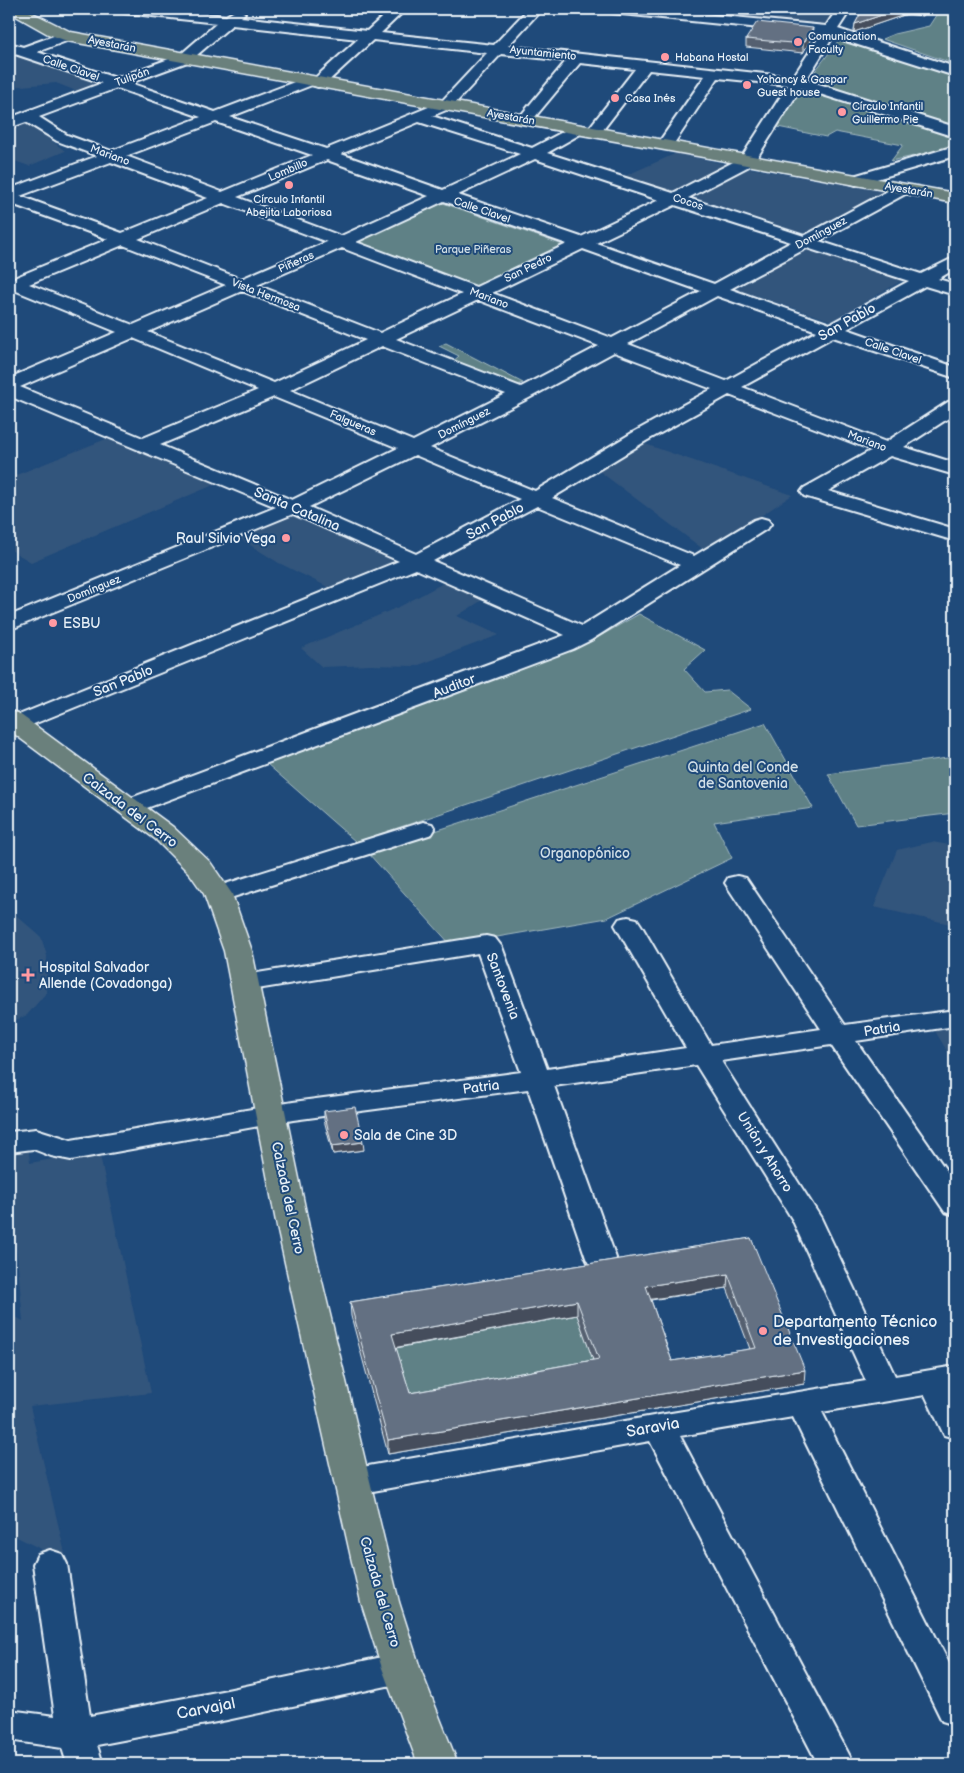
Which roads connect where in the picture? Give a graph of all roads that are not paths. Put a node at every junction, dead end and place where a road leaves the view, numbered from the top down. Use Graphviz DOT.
graph roads {
  1 [pos="14,9"];
  2 [pos="124,9"];
  3 [pos="242,9"];
  4 [pos="399,9"];
  5 [pos="535,9"];
  6 [pos="612,9"];
  7 [pos="844,9"];
  8 [pos="230,19"];
  9 [pos="830,31"];
  10 [pos="372,35"];
  11 [pos="66,36"];
  12 [pos="500,48"];
  13 [pos="16,49"];
  14 [pos="577,57"];
  15 [pos="185,58"];
  16 [pos="644,65"];
  17 [pos="715,72"];
  18 [pos="955,72"];
  19 [pos="314,82"];
  20 [pos="798,82"];
  21 [pos="115,84"];
  22 [pos="446,105"];
  23 [pos="26,116"];
  24 [pos="420,117"];
  25 [pos="215,118"];
  26 [pos="525,120"];
  27 [pos="9,123"];
  28 [pos="587,130"];
  29 [pos="955,132"];
  30 [pos="665,145"];
  31 [pos="955,151"];
  32 [pos="325,154"];
  33 [pos="534,154"];
  34 [pos="112,156"];
  35 [pos="747,161"];
  36 [pos="856,180"];
  37 [pos="903,189"];
  38 [pos="441,195"];
  39 [pos="9,196"];
  40 [pos="222,197"];
  41 [pos="676,198"];
  42 [pos="955,198"];
  43 [pos="123,239"];
  44 [pos="805,241"];
  45 [pos="342,242"];
  46 [pos="578,244"];
  47 [pos="955,262"];
  48 [pos="923,280"];
  49 [pos="10,284"];
  50 [pos="242,286"];
  51 [pos="718,289"];
  52 [pos="955,290"];
  53 [pos="476,293"];
  54 [pos="833,330"];
  55 [pos="132,332"];
  56 [pos="382,340"];
  57 [pos="614,345"];
  58 [pos="955,373"];
  59 [pos="9,385"];
  60 [pos="9,389"];
  61 [pos="729,389"];
  62 [pos="275,390"];
  63 [pos="522,394"];
  64 [pos="955,406"];
  65 [pos="143,445"];
  66 [pos="414,448"];
  67 [pos="888,449"];
  68 [pos="955,469"];
  69 [pos="537,498"];
  70 [pos="294,507"];
  71 [pos="761,524"];
  72 [pos="955,535"];
  73 [pos="418,561"];
  74 [pos="697,565"];
  75 [pos="9,624"];
  76 [pos="583,635"];
  77 [pos="12,723"];
  78 [pos="128,807"];
  79 [pos="423,828"];
  80 [pos="738,883"];
  81 [pos="218,894"];
  82 [pos="628,925"];
  83 [pos="245,983"];
  84 [pos="955,1018"];
  85 [pos="839,1036"];
  86 [pos="703,1054"];
  87 [pos="538,1079"];
  88 [pos="271,1115"];
  89 [pos="9,1142"];
  90 [pos="955,1205"];
  91 [pos="601,1258"];
  92 [pos="945,1380"];
  93 [pos="885,1389"];
  94 [pos="802,1402"];
  95 [pos="955,1426"];
  96 [pos="659,1427"];
  97 [pos="351,1482"];
  98 [pos="50,1564"];
  99 [pos="401,1668"];
  100 [pos="955,1710"];
  101 [pos="9,1725"];
  102 [pos="80,1749"];
  103 [pos="438,1764"];
  104 [pos="836,1764"];
  1 -- 11 [label="main road, Ayestarán"];
  2 -- 8 [label="street, Ayuntamiento"];
  3 -- 8 [label="street, Tulipán"];
  4 -- 10 [label="street"];
  5 -- 12 [label="street, Lombillo"];
  6 -- 9 [label="street"];
  7 -- 9 [label="street, San Pedro"];
  8 -- 10 [label="street, Ayuntamiento"];
  8 -- 15 [label="street, Tulipán"];
  9 -- 18 [label="street"];
  9 -- 20 [label="street, San Pedro"];
  10 -- 12 [label="street, Ayuntamiento"];
  10 -- 19 [label="street"];
  11 -- 13 [label="street"];
  11 -- 15 [label="main road, Ayestarán"];
  12 -- 14 [label="street, Ayuntamiento"];
  12 -- 22 [label="street, Lombillo"];
  13 -- 21 [label="street, Calle Clavel"];
  14 -- 16 [label="street, Ayuntamiento"];
  14 -- 26 [label="street"];
  15 -- 19 [label="main road, Ayestarán"];
  15 -- 21 [label="street, Tulipán"];
  16 -- 17 [label="street, Ayuntamiento"];
  16 -- 28 [label="street"];
  17 -- 20 [label="street, Ayuntamiento"];
  17 -- 30 [label="street"];
  19 -- 22 [label="main road, Ayestarán"];
  19 -- 25 [label="street"];
  20 -- 29 [label="street, Ayuntamiento"];
  20 -- 35 [label="street, San Pedro"];
  21 -- 23 [label="street, Tulipán"];
  21 -- 25 [label="street, Calle Clavel"];
  22 -- 24 [label="street, Lombillo"];
  22 -- 26 [label="main road, Ayestarán"];
  23 -- 27 [label="street, Tulipán"];
  23 -- 34 [label="street, Mariano"];
  24 -- 32 [label="street, Lombillo"];
  24 -- 33 [label="street, Cocos"];
  25 -- 32 [label="street, Calle Clavel"];
  25 -- 34 [label="street"];
  26 -- 28 [label="main road, Ayestarán"];
  28 -- 30 [label="main road, Ayestarán"];
  28 -- 33 [label="street, Piñeras"];
  30 -- 35 [label="main road, Ayestarán"];
  31 -- 36 [label="street"];
  32 -- 38 [label="street, Calle Clavel"];
  32 -- 40 [label="street, Lombillo"];
  33 -- 38 [label="street, Piñeras"];
  33 -- 41 [label="street, Cocos"];
  34 -- 39 [label="street"];
  34 -- 40 [label="street, Mariano"];
  35 -- 36 [label="main road, Ayestarán"];
  35 -- 41 [label="street, San Pedro"];
  36 -- 37 [label="main road, Ayestarán"];
  37 -- 42 [label="main road, Ayestarán"];
  37 -- 44 [label="street, Domínguez"];
  38 -- 45 [label="street, Piñeras"];
  38 -- 46 [label="street, Calle Clavel"];
  39 -- 43 [label="street, Vista Hermosa"];
  40 -- 43 [label="street, Lombillo"];
  40 -- 45 [label="street, Mariano"];
  41 -- 44 [label="street, Cocos"];
  41 -- 46 [label="street, San Pedro"];
  43 -- 49 [label="street, Lombillo"];
  43 -- 50 [label="street, Vista Hermosa"];
  44 -- 48 [label="street, Cocos"];
  44 -- 51 [label="street, Domínguez"];
  45 -- 50 [label="street, Piñeras"];
  45 -- 53 [label="street, Mariano"];
  46 -- 51 [label="street, Calle Clavel"];
  46 -- 53 [label="street, San Pedro"];
  47 -- 48 [label="street, San Pablo"];
  48 -- 52 [label="street, Cocos"];
  48 -- 54 [label="street, San Pablo"];
  49 -- 55 [label="street, Falgueras"];
  50 -- 55 [label="street, Piñeras"];
  50 -- 56 [label="street, Vista Hermosa"];
  51 -- 54 [label="street, Calle Clavel"];
  51 -- 57 [label="street, Domínguez"];
  53 -- 56 [label="street, San Pedro"];
  53 -- 57 [label="street, Mariano"];
  54 -- 58 [label="street, Calle Clavel"];
  54 -- 61 [label="street, San Pablo"];
  55 -- 59 [label="street, Piñeras"];
  55 -- 62 [label="street, Falgueras"];
  56 -- 62 [label="street, San Pedro"];
  56 -- 63 [label="street, Vista Hermosa"];
  57 -- 61 [label="street, Mariano"];
  57 -- 63 [label="street, Domínguez"];
  60 -- 65 [label="street, Santa Catalina"];
  61 -- 67 [label="street, Mariano"];
  61 -- 69 [label="street, San Pablo"];
  62 -- 65 [label="street, San Pedro"];
  62 -- 66 [label="street, Falgueras"];
  63 -- 66 [label="street, Domínguez"];
  64 -- 67 [label="street"];
  65 -- 70 [label="street, Santa Catalina"];
  66 -- 69 [label="street, Falgueras"];
  66 -- 70 [label="street, Domínguez"];
  67 -- 68 [label="street, Mariano"];
  67 -- 72 [label="street"];
  69 -- 73 [label="street, San Pablo"];
  69 -- 74 [label="street, Falgueras"];
  70 -- 73 [label="street, Santa Catalina"];
  70 -- 75 [label="street, Domínguez"];
  71 -- 74 [label="street, Auditor"];
  73 -- 76 [label="street, Santa Catalina"];
  73 -- 77 [label="street, San Pablo"];
  74 -- 76 [label="street, Auditor"];
  76 -- 78 [label="street, Auditor"];
  77 -- 78 [label="main road, Calzada del Cerro"];
  78 -- 81 [label="main road, Calzada del Cerro"];
  79 -- 81 [label="street"];
  80 -- 85 [label="street"];
  81 -- 83 [label="main road, Calzada del Cerro"];
  82 -- 86 [label="street, Unión y Ahorro"];
  83 -- 87 [label="street, Santovenia"];
  83 -- 88 [label="main road, Calzada del Cerro"];
  84 -- 85 [label="street, Patria"];
  85 -- 86 [label="street, Patria"];
  85 -- 90 [label="street"];
  86 -- 87 [label="street, Patria"];
  86 -- 93 [label="street, Unión y Ahorro"];
  87 -- 88 [label="street, Patria"];
  87 -- 91 [label="street, Santovenia"];
  88 -- 89 [label="street, Patria"];
  88 -- 97 [label="main road, Calzada del Cerro"];
  92 -- 93 [label="street, Saravia"];
  92 -- 95 [label="street"];
  93 -- 94 [label="street, Saravia"];
  94 -- 96 [label="street, Saravia"];
  94 -- 100 [label="street"];
  96 -- 97 [label="street, Saravia"];
  96 -- 104 [label="street"];
  97 -- 99 [label="main road, Calzada del Cerro"];
  98 -- 102 [label="street"];
  99 -- 102 [label="street, Carvajal"];
  99 -- 103 [label="main road, Calzada del Cerro"];
  101 -- 102 [label="street, Carvajal"];
}
